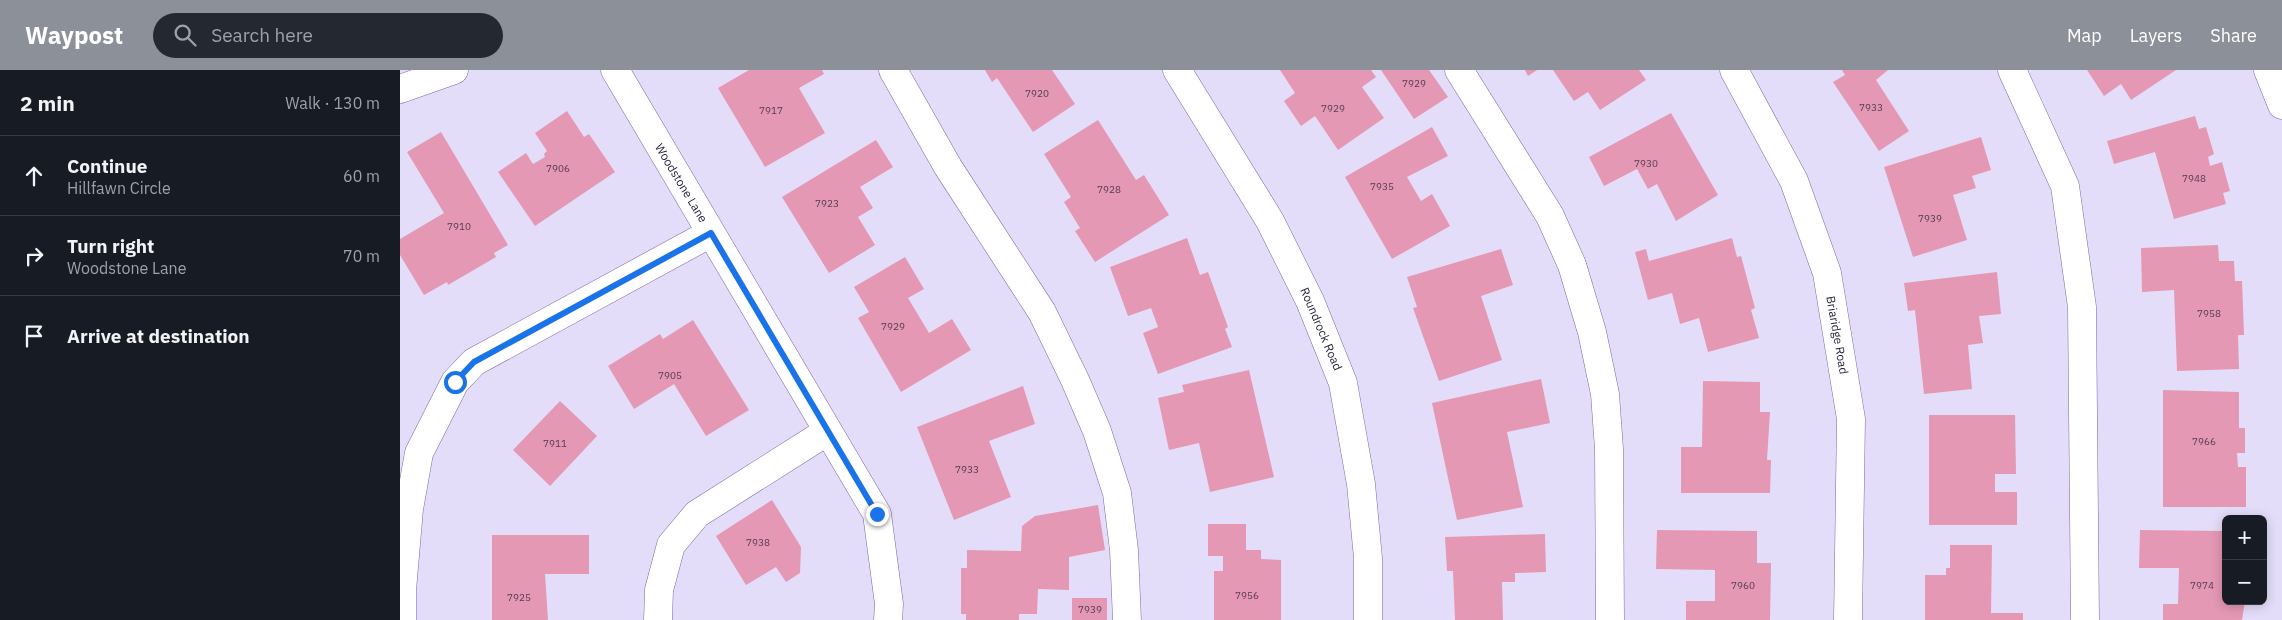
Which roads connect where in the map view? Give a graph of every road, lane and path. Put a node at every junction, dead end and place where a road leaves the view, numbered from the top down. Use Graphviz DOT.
graph roads {
  1 [pos="454,70"];
  2 [pos="615,70"];
  3 [pos="893,70"];
  4 [pos="1177,70"];
  5 [pos="1459,70"];
  6 [pos="1734,70"];
  7 [pos="2012,70"];
  8 [pos="2268,70"];
  9 [pos="400,89"];
  10 [pos="2282,105"];
  11 [pos="711,233"];
  12 [pos="828,431"];
  13 [pos="402,620"];
  14 [pos="658,620"];
  15 [pos="888,620"];
  16 [pos="1127,620"];
  17 [pos="1368,620"];
  18 [pos="1610,620"];
  19 [pos="1848,620"];
  20 [pos="2086,620"];
  1 -- 9 [label="street"];
  2 -- 11 [label="street, Woodstone Lane"];
  3 -- 16 [label="street"];
  4 -- 17 [label="street, Roundrock Road"];
  5 -- 18 [label="street"];
  6 -- 19 [label="street, Briaridge Road"];
  7 -- 20 [label="street"];
  8 -- 10 [label="street"];
  11 -- 12 [label="street, Woodstone Lane"];
  11 -- 13 [label="street"];
  12 -- 14 [label="street"];
  12 -- 15 [label="street, Woodstone Lane"];
}
